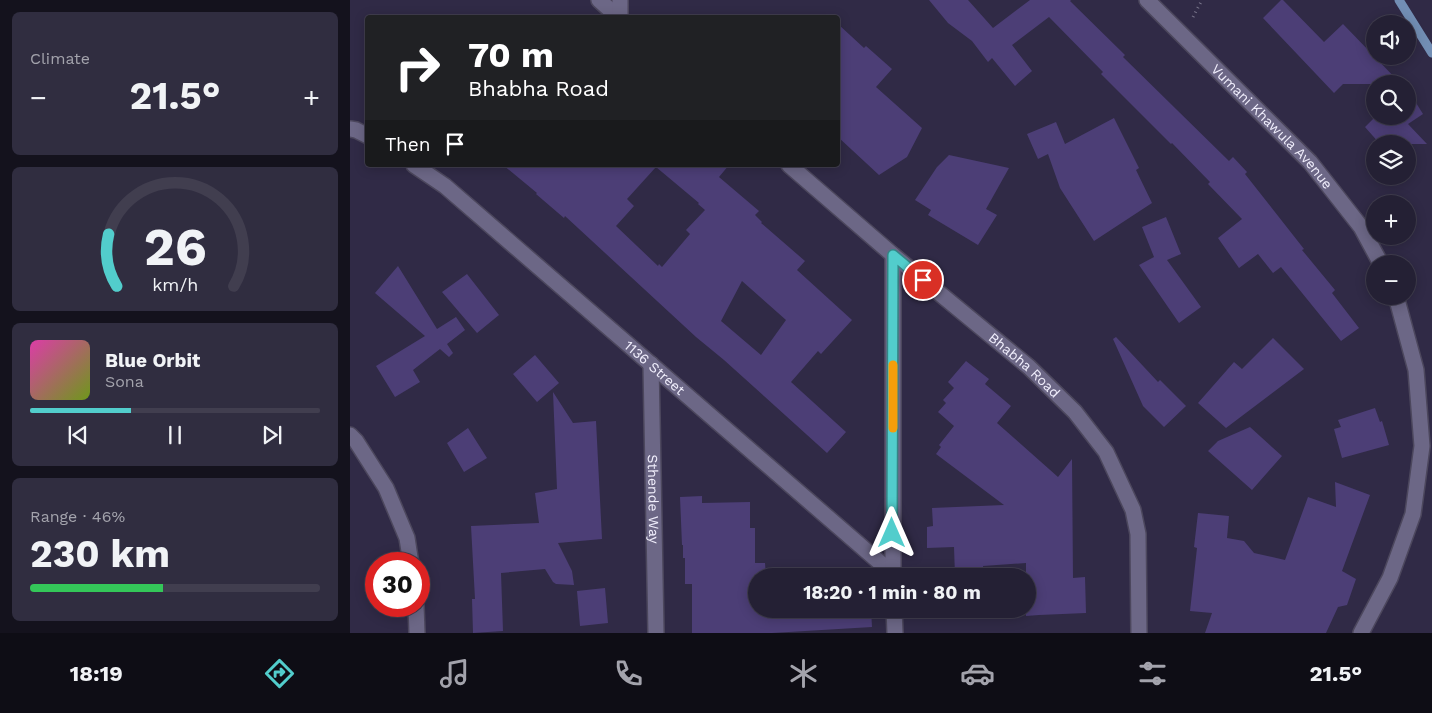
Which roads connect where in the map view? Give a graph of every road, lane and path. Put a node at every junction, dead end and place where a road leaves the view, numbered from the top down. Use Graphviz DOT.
graph roads {
  1 [pos="599,0"];
  2 [pos="620,0"];
  3 [pos="1148,0"];
  4 [pos="616,15"];
  5 [pos="619,15"];
  6 [pos="350,129"];
  7 [pos="365,134"];
  8 [pos="417,167"];
  9 [pos="792,167"];
  10 [pos="893,255"];
  11 [pos="1376,255"];
  12 [pos="1398,305"];
  13 [pos="652,364"];
  14 [pos="350,435"];
  15 [pos="410,552"];
  16 [pos="885,568"];
  17 [pos="892,568"];
  18 [pos="416,617"];
  19 [pos="894,618"];
  20 [pos="416,633"];
  21 [pos="656,633"];
  22 [pos="895,633"];
  23 [pos="1139,633"];
  24 [pos="1361,633"];
  1 -- 4 [label="street"];
  2 -- 5 [label="street"];
  3 -- 11 [label="street, Vumani Khawula Avenue"];
  6 -- 7 [label="street"];
  8 -- 13 [label="street, 1136 Street"];
  9 -- 10 [label="street, Bhabha Road"];
  10 -- 17 [label="street"];
  10 -- 23 [label="street, Bhabha Road"];
  12 -- 24 [label="street"];
  13 -- 16 [label="street, 1136 Street"];
  13 -- 21 [label="street, Sthende Way"];
  14 -- 15 [label="street"];
  18 -- 20 [label="street"];
  19 -- 22 [label="street"];
}
